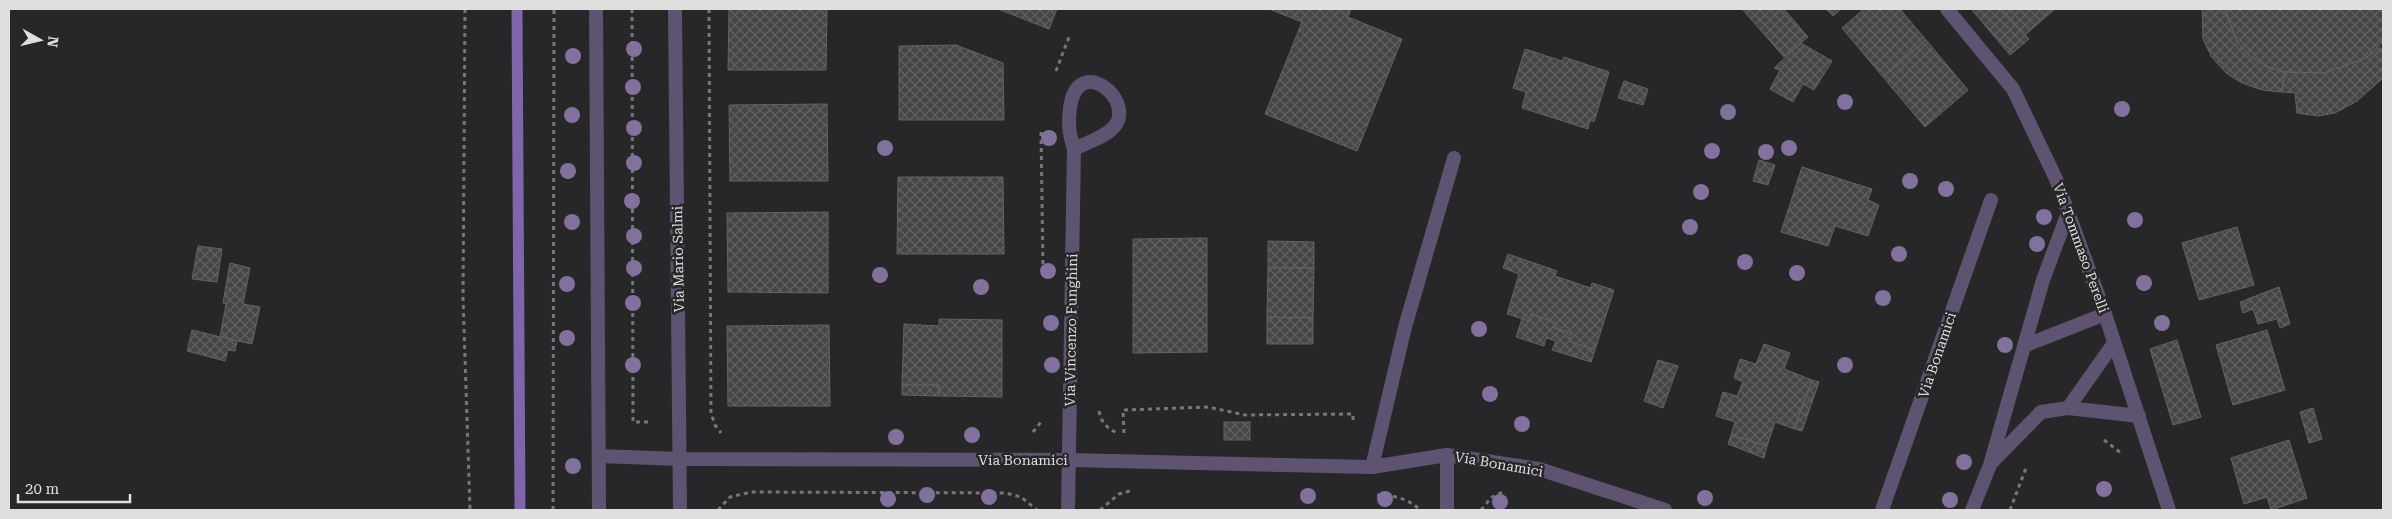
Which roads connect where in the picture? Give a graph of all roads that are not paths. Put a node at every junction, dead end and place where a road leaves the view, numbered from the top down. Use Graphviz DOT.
graph roads {
  1 [pos="596,9"];
  2 [pos="675,9"];
  3 [pos="1947,9"];
  4 [pos="1074,149"];
  5 [pos="1454,158"];
  6 [pos="1992,200"];
  7 [pos="2068,213"];
  8 [pos="2105,314"];
  9 [pos="2114,344"];
  10 [pos="2024,346"];
  11 [pos="2068,408"];
  12 [pos="2139,416"];
  13 [pos="1447,455"];
  14 [pos="599,456"];
  15 [pos="680,459"];
  16 [pos="1069,460"];
  17 [pos="1990,465"];
  18 [pos="1372,466"];
  19 [pos="599,510"];
  20 [pos="680,510"];
  21 [pos="1068,510"];
  22 [pos="1447,510"];
  23 [pos="1665,510"];
  24 [pos="1882,510"];
  25 [pos="1972,510"];
  26 [pos="2169,510"];
  1 -- 14 [label="street"];
  2 -- 15 [label="street, Via Mario Salmi"];
  3 -- 7 [label="street, Via Tommaso Perelli"];
  4 -- 4 [label="street, Via Vincenzo Funghini"];
  4 -- 16 [label="street, Via Vincenzo Funghini"];
  5 -- 18 [label="street"];
  6 -- 24 [label="street, Via Bonamici"];
  7 -- 8 [label="street, Via Tommaso Perelli"];
  7 -- 10 [label="street"];
  8 -- 9 [label="street, Via Tommaso Perelli"];
  8 -- 10 [label="street"];
  9 -- 11 [label="street"];
  9 -- 12 [label="street, Via Tommaso Perelli"];
  10 -- 17 [label="street"];
  11 -- 12 [label="street"];
  11 -- 17 [label="street"];
  12 -- 26 [label="street, Via Tommaso Perelli"];
  13 -- 18 [label="street, Via Bonamici"];
  13 -- 22 [label="street, Via Bonamici"];
  13 -- 23 [label="street, Via Bonamici"];
  14 -- 15 [label="street, Via Bonamici"];
  14 -- 19 [label="street"];
  15 -- 16 [label="street, Via Bonamici"];
  15 -- 20 [label="street, Via Mario Salmi"];
  16 -- 18 [label="street, Via Bonamici"];
  16 -- 21 [label="street, Via Vincenzo Funghini"];
  17 -- 25 [label="street"];
}
